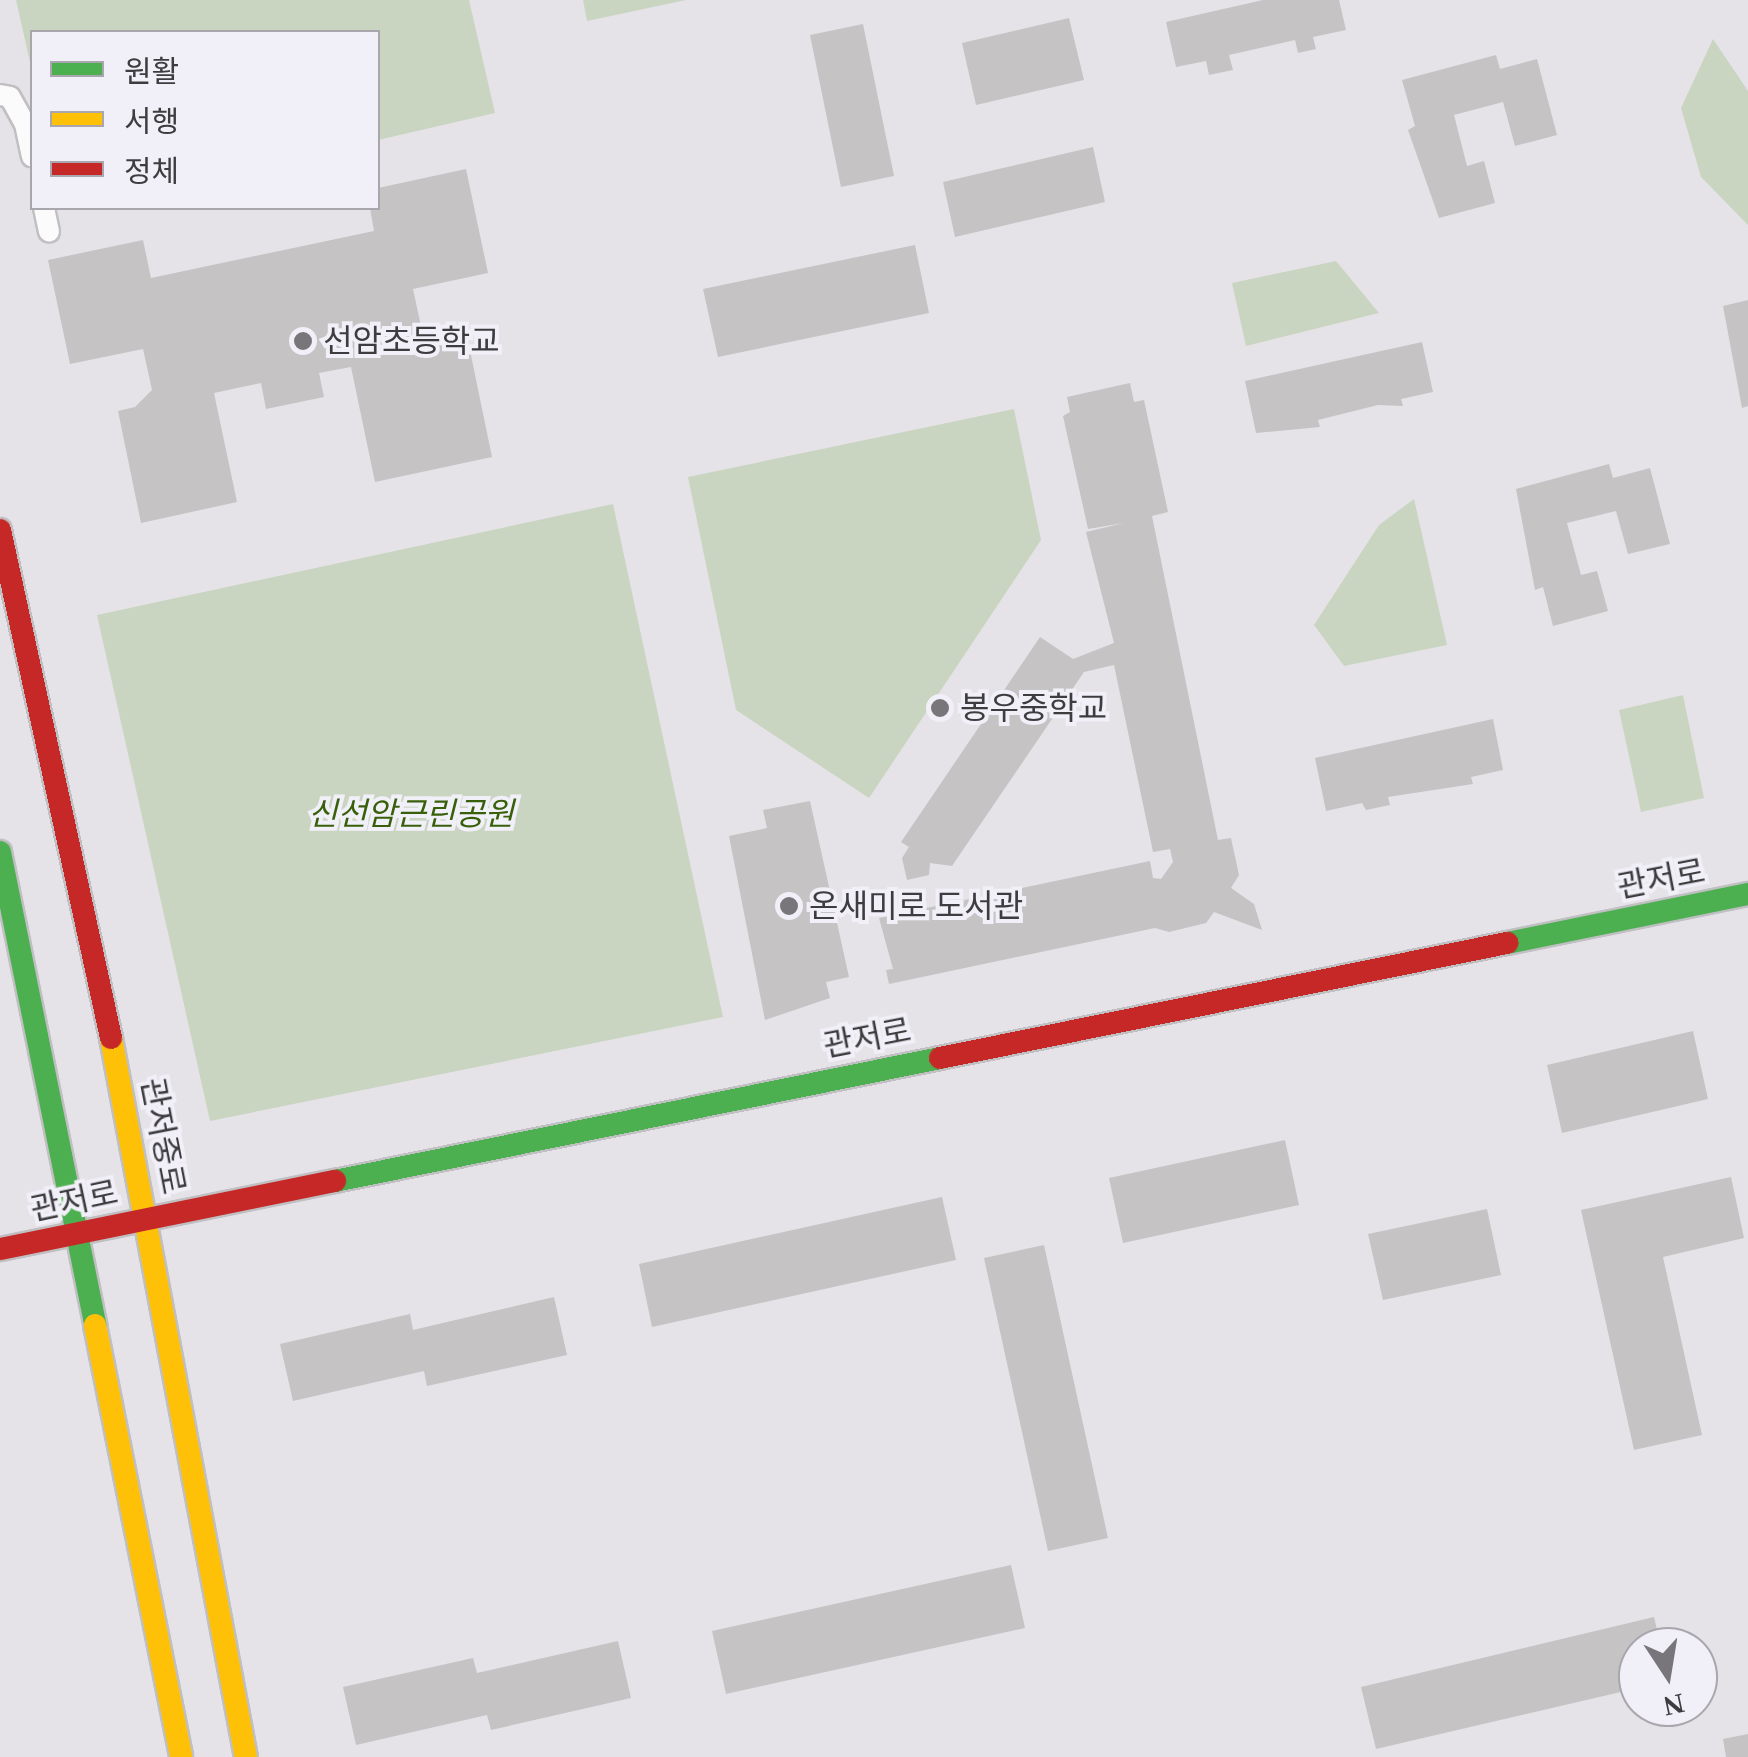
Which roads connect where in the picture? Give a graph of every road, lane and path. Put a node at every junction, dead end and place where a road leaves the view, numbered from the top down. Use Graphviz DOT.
graph roads {
  1 [pos="0,94"];
  2 [pos="30,147"];
  3 [pos="45,210"];
  4 [pos="50,231"];
  5 [pos="0,530"];
  6 [pos="0,852"];
  7 [pos="1748,894"];
  8 [pos="146,1219"];
  9 [pos="74,1234"];
  10 [pos="0,1250"];
  11 [pos="181,1757"];
  12 [pos="246,1757"];
  1 -- 2 [label="lane"];
  3 -- 4 [label="lane"];
  5 -- 8 [label="street, 관저중로"];
  6 -- 9 [label="street"];
  7 -- 8 [label="street, 관저로"];
  8 -- 9 [label="street, 관저로"];
  8 -- 12 [label="street, 관저중로"];
  9 -- 10 [label="street, 관저로"];
  9 -- 11 [label="street"];
}
